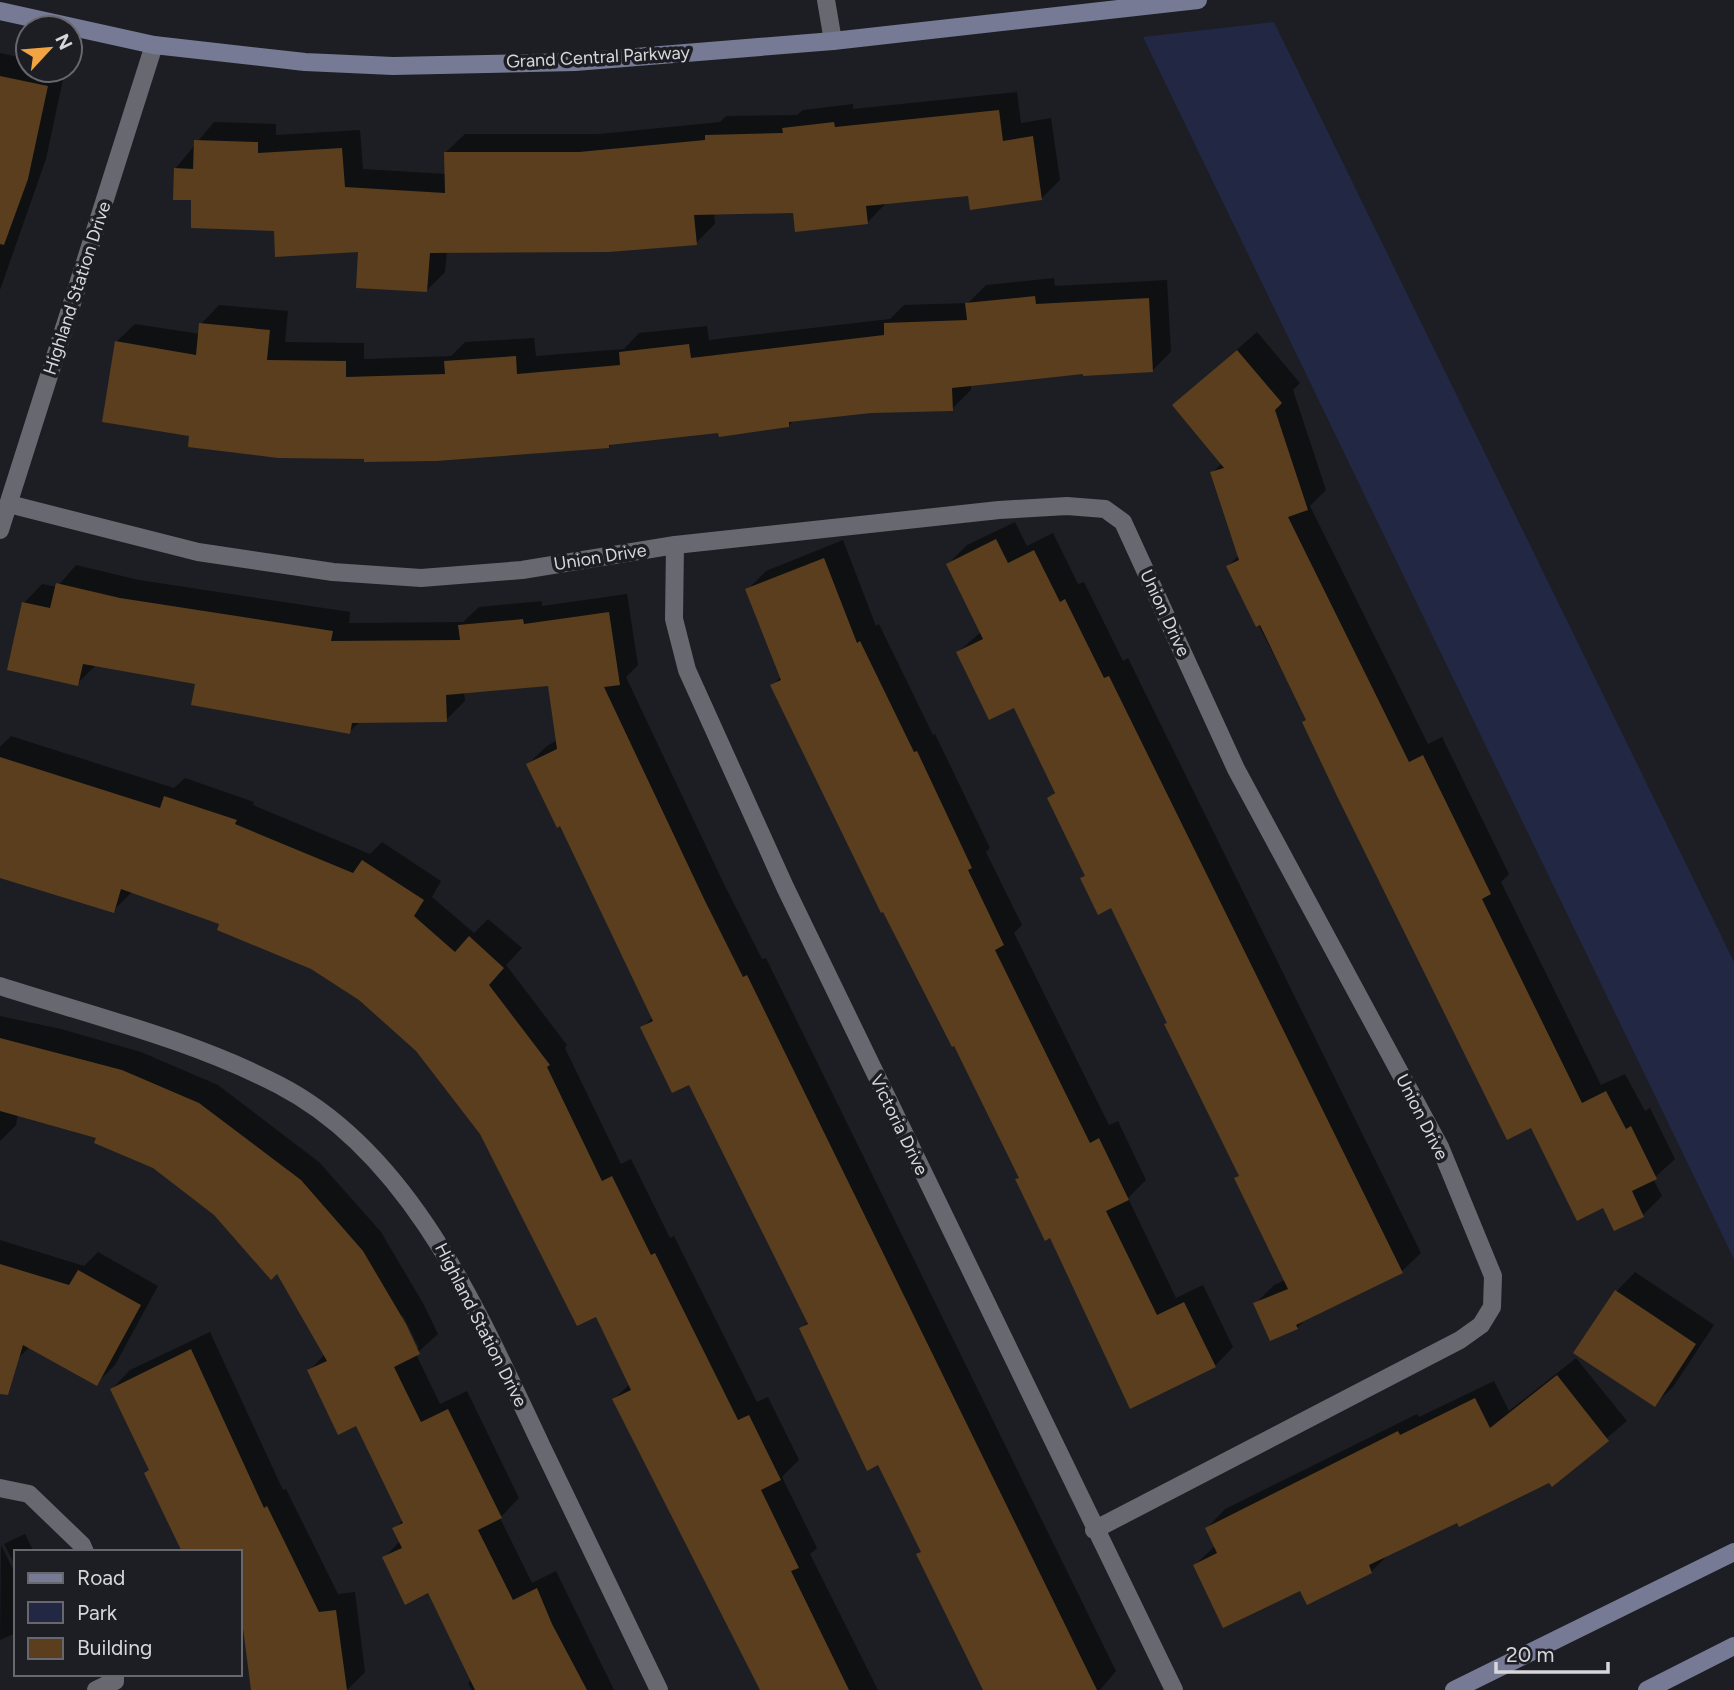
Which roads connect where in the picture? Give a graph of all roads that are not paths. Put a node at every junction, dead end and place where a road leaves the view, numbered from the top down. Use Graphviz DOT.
graph roads {
  1 [pos="826,0"];
  2 [pos="1198,0"];
  3 [pos="0,11"];
  4 [pos="833,41"];
  5 [pos="154,45"];
  6 [pos="9,504"];
  7 [pos="0,530"];
  8 [pos="675,545"];
  9 [pos="0,986"];
  10 [pos="0,1489"];
  11 [pos="1094,1530"];
  12 [pos="84,1550"];
  13 [pos="1734,1552"];
  14 [pos="1734,1646"];
  15 [pos="115,1678"];
  16 [pos="96,1690"];
  17 [pos="659,1690"];
  18 [pos="1174,1690"];
  19 [pos="1454,1690"];
  20 [pos="1647,1690"];
  1 -- 4 [label="street"];
  2 -- 4 [label="street, Grand Central Parkway"];
  3 -- 5 [label="street, Grand Central Parkway"];
  4 -- 5 [label="street, Grand Central Parkway"];
  5 -- 6 [label="street, Highland Station Drive"];
  6 -- 7 [label="street, Highland Station Drive"];
  6 -- 8 [label="street, Union Drive"];
  8 -- 11 [label="street, Victoria Drive"];
  8 -- 11 [label="street, Union Drive"];
  9 -- 17 [label="street, Highland Station Drive"];
  10 -- 12 [label="street"];
  11 -- 18 [label="street, Victoria Drive"];
  13 -- 19 [label="street"];
  14 -- 20 [label="street"];
  15 -- 16 [label="street"];
}
